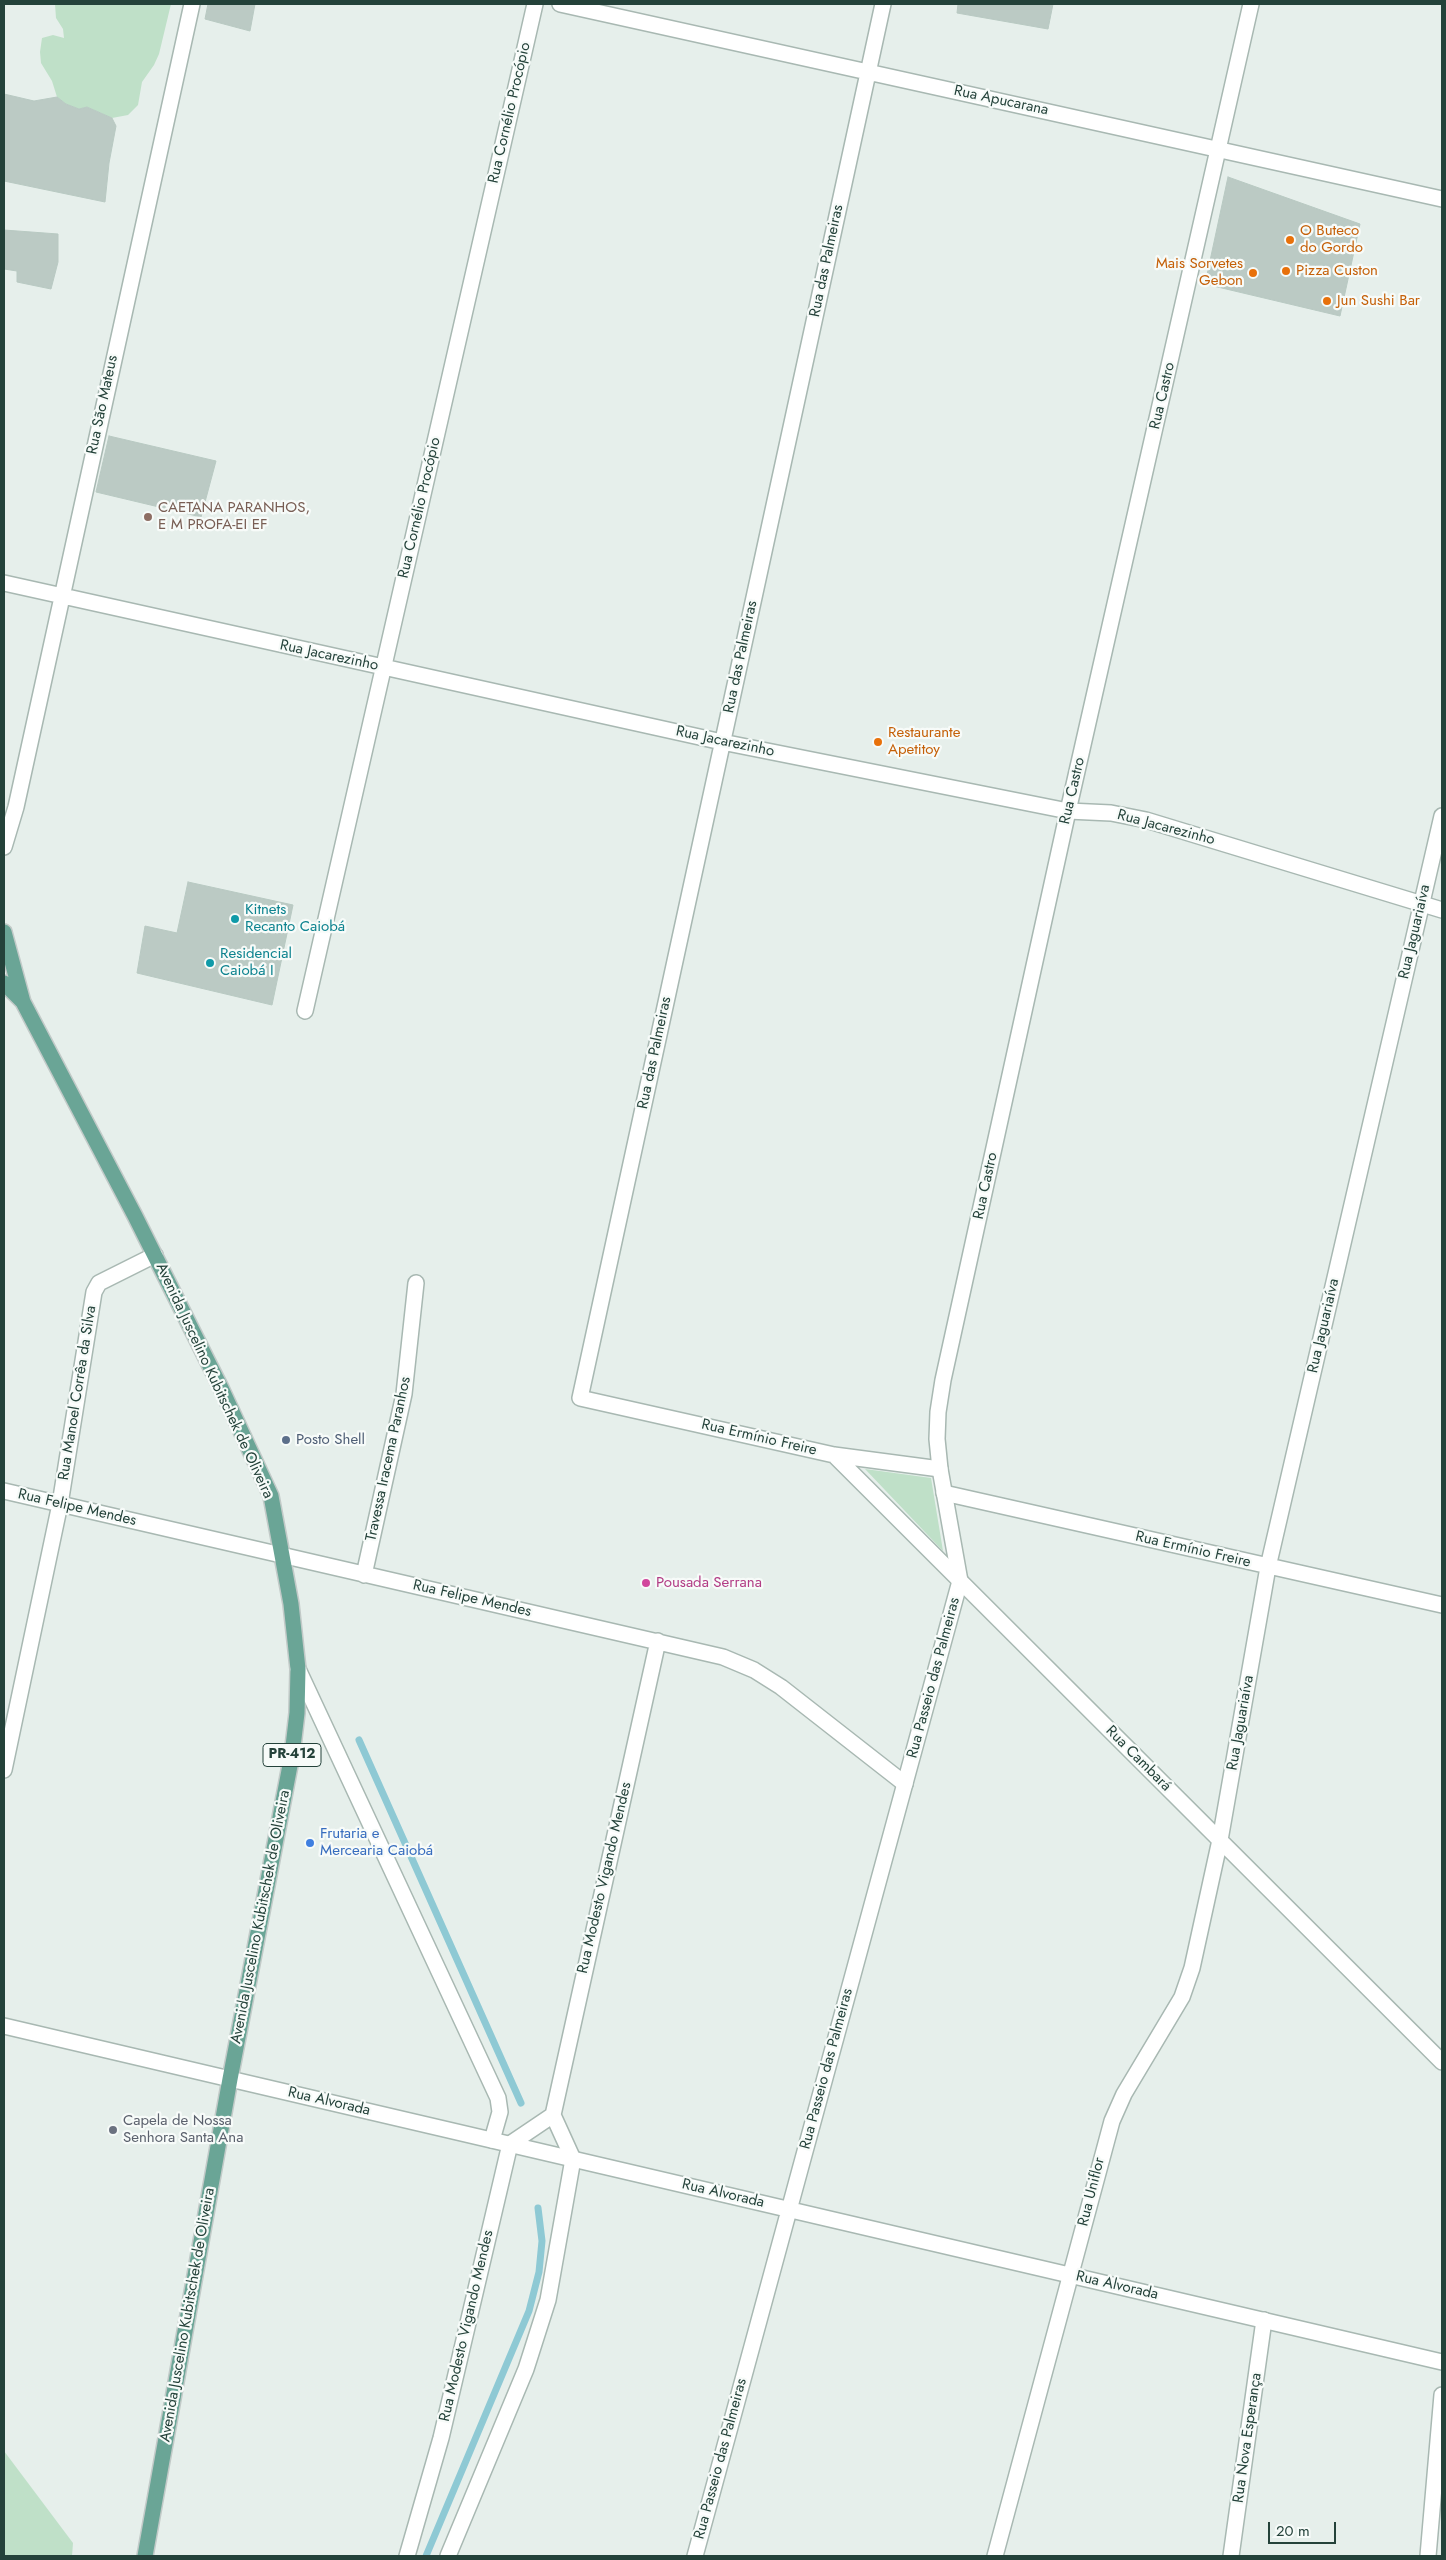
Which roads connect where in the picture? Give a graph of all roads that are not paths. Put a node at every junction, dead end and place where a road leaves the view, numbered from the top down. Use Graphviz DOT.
graph roads {
  1 [pos="192,4"];
  2 [pos="535,4"];
  3 [pos="560,4"];
  4 [pos="883,4"];
  5 [pos="1251,4"];
  6 [pos="868,72"];
  7 [pos="1219,150"];
  8 [pos="1442,199"];
  9 [pos="4,583"];
  10 [pos="61,597"];
  11 [pos="384,668"];
  12 [pos="722,742"];
  13 [pos="10,809"];
  14 [pos="1068,811"];
  15 [pos="1442,816"];
  16 [pos="4,847"];
  17 [pos="1422,904"];
  18 [pos="1442,910"];
  19 [pos="4,932"];
  20 [pos="4,983"];
  21 [pos="23,1002"];
  22 [pos="305,1012"];
  23 [pos="154,1255"];
  24 [pos="416,1283"];
  25 [pos="580,1398"];
  26 [pos="834,1455"];
  27 [pos="940,1469"];
  28 [pos="4,1490"];
  29 [pos="944,1493"];
  30 [pos="60,1504"];
  31 [pos="282,1556"];
  32 [pos="1268,1567"];
  33 [pos="364,1575"];
  34 [pos="960,1581"];
  35 [pos="1442,1606"];
  36 [pos="658,1641"];
  37 [pos="298,1669"];
  38 [pos="4,1770"];
  39 [pos="904,1784"];
  40 [pos="1220,1840"];
  41 [pos="4,2026"];
  42 [pos="1442,2062"];
  43 [pos="230,2079"];
  44 [pos="553,2115"];
  45 [pos="492,2140"];
  46 [pos="510,2144"];
  47 [pos="573,2159"];
  48 [pos="789,2209"];
  49 [pos="1071,2276"];
  50 [pos="1264,2320"];
  51 [pos="1442,2362"];
  52 [pos="1442,2395"];
  53 [pos="145,2556"];
  54 [pos="407,2556"];
  55 [pos="448,2556"];
  56 [pos="695,2556"];
  57 [pos="995,2556"];
  58 [pos="1232,2556"];
  59 [pos="1428,2556"];
  1 -- 10 [label="street, Rua São Mateus"];
  2 -- 11 [label="street, Rua Cornélio Procópio"];
  3 -- 6 [label="street, Rua Apucarana"];
  4 -- 6 [label="street, Rua das Palmeiras"];
  5 -- 7 [label="street, Rua Castro"];
  6 -- 7 [label="street, Rua Apucarana"];
  6 -- 12 [label="street, Rua das Palmeiras"];
  7 -- 8 [label="street, Rua Apucarana"];
  7 -- 14 [label="street, Rua Castro"];
  9 -- 10 [label="street, Rua Jacarezinho"];
  10 -- 11 [label="street, Rua Jacarezinho"];
  10 -- 13 [label="street, Rua São Mateus"];
  11 -- 12 [label="street, Rua Jacarezinho"];
  11 -- 22 [label="street, Rua Cornélio Procópio"];
  12 -- 14 [label="street, Rua Jacarezinho"];
  12 -- 25 [label="street, Rua das Palmeiras"];
  13 -- 16 [label="street, Rua São Mateus"];
  14 -- 17 [label="street, Rua Jacarezinho"];
  14 -- 27 [label="street, Rua Castro"];
  15 -- 17 [label="street, Rua Jaguariaíva"];
  17 -- 18 [label="street, Rua Jacarezinho"];
  17 -- 32 [label="street, Rua Jaguariaíva"];
  19 -- 21 [label="main road, Avenida Juscelino Kubitschek de Oliveira / PR-412"];
  20 -- 21 [label="main road, Avenida Juscelino Kubitschek de Oliveira / PR-412"];
  21 -- 23 [label="main road, Avenida Juscelino Kubitschek de Oliveira / PR-412"];
  23 -- 30 [label="street, Rua Manoel Corrêa da Silva"];
  23 -- 31 [label="main road, Avenida Juscelino Kubitschek de Oliveira / PR-412"];
  24 -- 33 [label="street, Travessa Iracema Paranhos"];
  25 -- 26 [label="street, Rua Ermínio Freire"];
  26 -- 27 [label="street, Rua Ermínio Freire"];
  26 -- 34 [label="street, Rua Cambará"];
  27 -- 29 [label="street, Rua Castro"];
  28 -- 30 [label="street, Rua Felipe Mendes"];
  29 -- 32 [label="street, Rua Ermínio Freire"];
  29 -- 34 [label="street, Rua Castro"];
  30 -- 31 [label="street, Rua Felipe Mendes"];
  30 -- 38 [label="street, Rua Manoel Corrêa da Silva"];
  31 -- 33 [label="street, Rua Felipe Mendes"];
  31 -- 37 [label="main road, Avenida Juscelino Kubitschek de Oliveira / PR-412"];
  32 -- 35 [label="street, Rua Ermínio Freire"];
  32 -- 40 [label="street, Rua Jaguariaíva"];
  33 -- 36 [label="street, Rua Felipe Mendes"];
  34 -- 39 [label="street, Rua Passeio das Palmeiras"];
  34 -- 40 [label="street, Rua Cambará"];
  36 -- 39 [label="street, Rua Felipe Mendes"];
  36 -- 44 [label="street, Rua Modesto Vigando Mendes"];
  37 -- 43 [label="main road, Avenida Juscelino Kubitschek de Oliveira / PR-412"];
  37 -- 45 [label="street"];
  39 -- 48 [label="street, Rua Passeio das Palmeiras"];
  40 -- 42 [label="street, Rua Cambará"];
  40 -- 49 [label="street, Rua Uniflor"];
  41 -- 43 [label="street, Rua Alvorada"];
  43 -- 45 [label="street, Rua Alvorada"];
  43 -- 53 [label="main road, Avenida Juscelino Kubitschek de Oliveira / PR-412"];
  44 -- 46 [label="street"];
  44 -- 47 [label="street"];
  45 -- 46 [label="street, Rua Alvorada"];
  46 -- 47 [label="street, Rua Alvorada"];
  46 -- 54 [label="street, Rua Modesto Vigando Mendes"];
  47 -- 48 [label="street, Rua Alvorada"];
  47 -- 55 [label="street"];
  48 -- 49 [label="street, Rua Alvorada"];
  48 -- 56 [label="street, Rua Passeio das Palmeiras"];
  49 -- 50 [label="street, Rua Alvorada"];
  49 -- 57 [label="street, Rua Uniflor"];
  50 -- 51 [label="street, Rua Alvorada"];
  50 -- 58 [label="street, Rua Nova Esperança"];
  52 -- 59 [label="street"];
}
